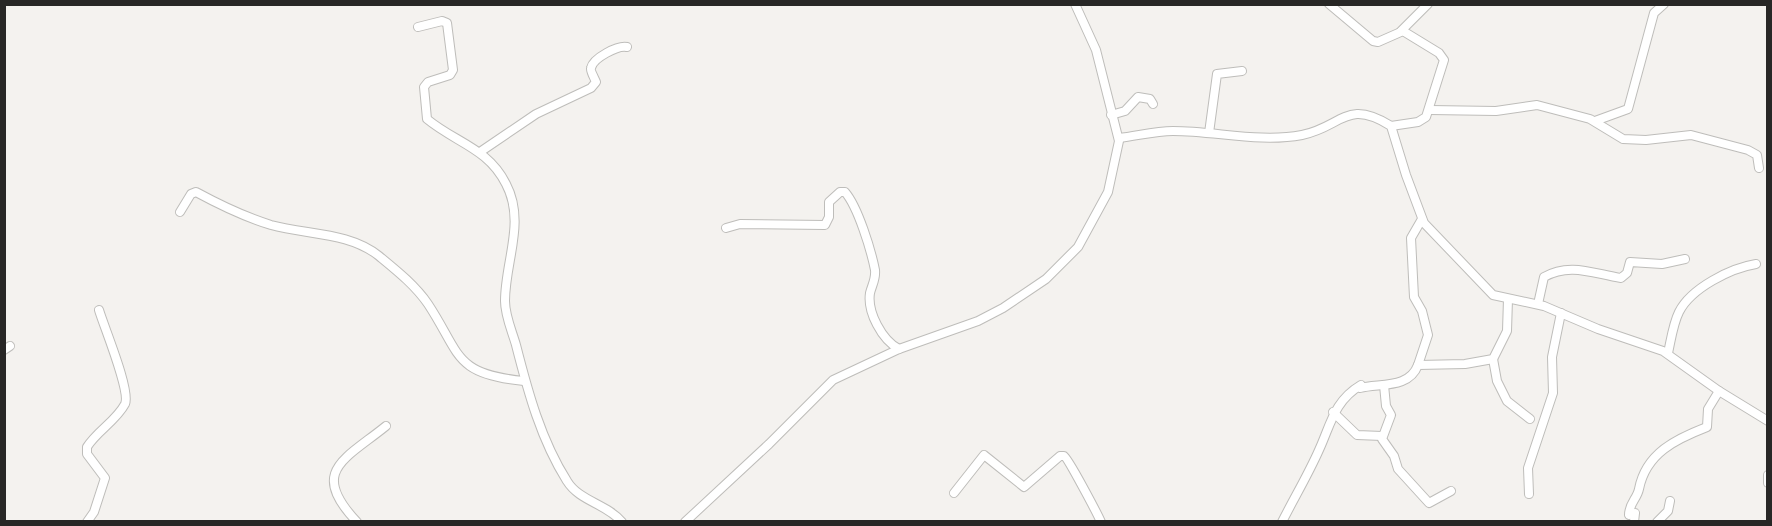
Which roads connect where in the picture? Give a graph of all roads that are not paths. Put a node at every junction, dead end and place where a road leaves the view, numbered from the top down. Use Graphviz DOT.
graph roads {
  1 [pos="1075,4"];
  2 [pos="1329,4"];
  3 [pos="1428,4"];
  4 [pos="1664,4"];
  5 [pos="418,27"];
  6 [pos="1401,31"];
  7 [pos="627,47"];
  8 [pos="1242,70"];
  9 [pos="1153,104"];
  10 [pos="1430,110"];
  11 [pos="1111,115"];
  12 [pos="1595,121"];
  13 [pos="1391,126"];
  14 [pos="1209,133"];
  15 [pos="1119,138"];
  16 [pos="480,152"];
  17 [pos="1759,168"];
  18 [pos="180,212"];
  19 [pos="1422,219"];
  20 [pos="726,228"];
  21 [pos="1685,259"];
  22 [pos="1756,264"];
  23 [pos="1508,299"];
  24 [pos="1538,304"];
  25 [pos="99,310"];
  26 [pos="1561,312"];
  27 [pos="898,349"];
  28 [pos="1668,353"];
  29 [pos="1493,358"];
  30 [pos="1418,365"];
  31 [pos="524,381"];
  32 [pos="1384,385"];
  33 [pos="1719,391"];
  34 [pos="1333,412"];
  35 [pos="1530,419"];
  36 [pos="1767,421"];
  37 [pos="386,426"];
  38 [pos="1382,436"];
  39 [pos="1767,475"];
  40 [pos="1767,483"];
  41 [pos="1451,491"];
  42 [pos="954,493"];
  43 [pos="1529,494"];
  44 [pos="1670,501"];
  45 [pos="87,522"];
  46 [pos="357,522"];
  47 [pos="622,522"];
  48 [pos="685,522"];
  49 [pos="1101,522"];
  50 [pos="1282,522"];
  51 [pos="1634,522"];
  52 [pos="1658,522"];
  1 -- 11 [label="street"];
  2 -- 6 [label="street"];
  3 -- 6 [label="street"];
  4 -- 12 [label="street"];
  5 -- 16 [label="street"];
  6 -- 10 [label="street"];
  7 -- 16 [label="street"];
  8 -- 14 [label="street"];
  9 -- 11 [label="street"];
  10 -- 12 [label="street"];
  10 -- 13 [label="street"];
  11 -- 15 [label="street"];
  12 -- 17 [label="street"];
  13 -- 14 [label="street"];
  13 -- 19 [label="street"];
  14 -- 15 [label="street"];
  15 -- 27 [label="street"];
  16 -- 31 [label="street"];
  18 -- 31 [label="street"];
  19 -- 23 [label="street"];
  19 -- 30 [label="street"];
  20 -- 27 [label="street"];
  21 -- 24 [label="street"];
  22 -- 28 [label="street"];
  23 -- 24 [label="street"];
  23 -- 29 [label="street"];
  24 -- 26 [label="street"];
  25 -- 45 [label="street"];
  26 -- 28 [label="street"];
  26 -- 43 [label="street"];
  27 -- 48 [label="street"];
  28 -- 33 [label="street"];
  29 -- 30 [label="street"];
  29 -- 35 [label="street"];
  30 -- 32 [label="street"];
  31 -- 47 [label="street"];
  32 -- 34 [label="street"];
  32 -- 38 [label="street"];
  33 -- 36 [label="street"];
  33 -- 51 [label="street"];
  34 -- 38 [label="street"];
  34 -- 50 [label="street"];
  37 -- 46 [label="street"];
  38 -- 41 [label="street"];
  39 -- 40 [label="street"];
  42 -- 49 [label="street"];
  44 -- 52 [label="street"];
}
